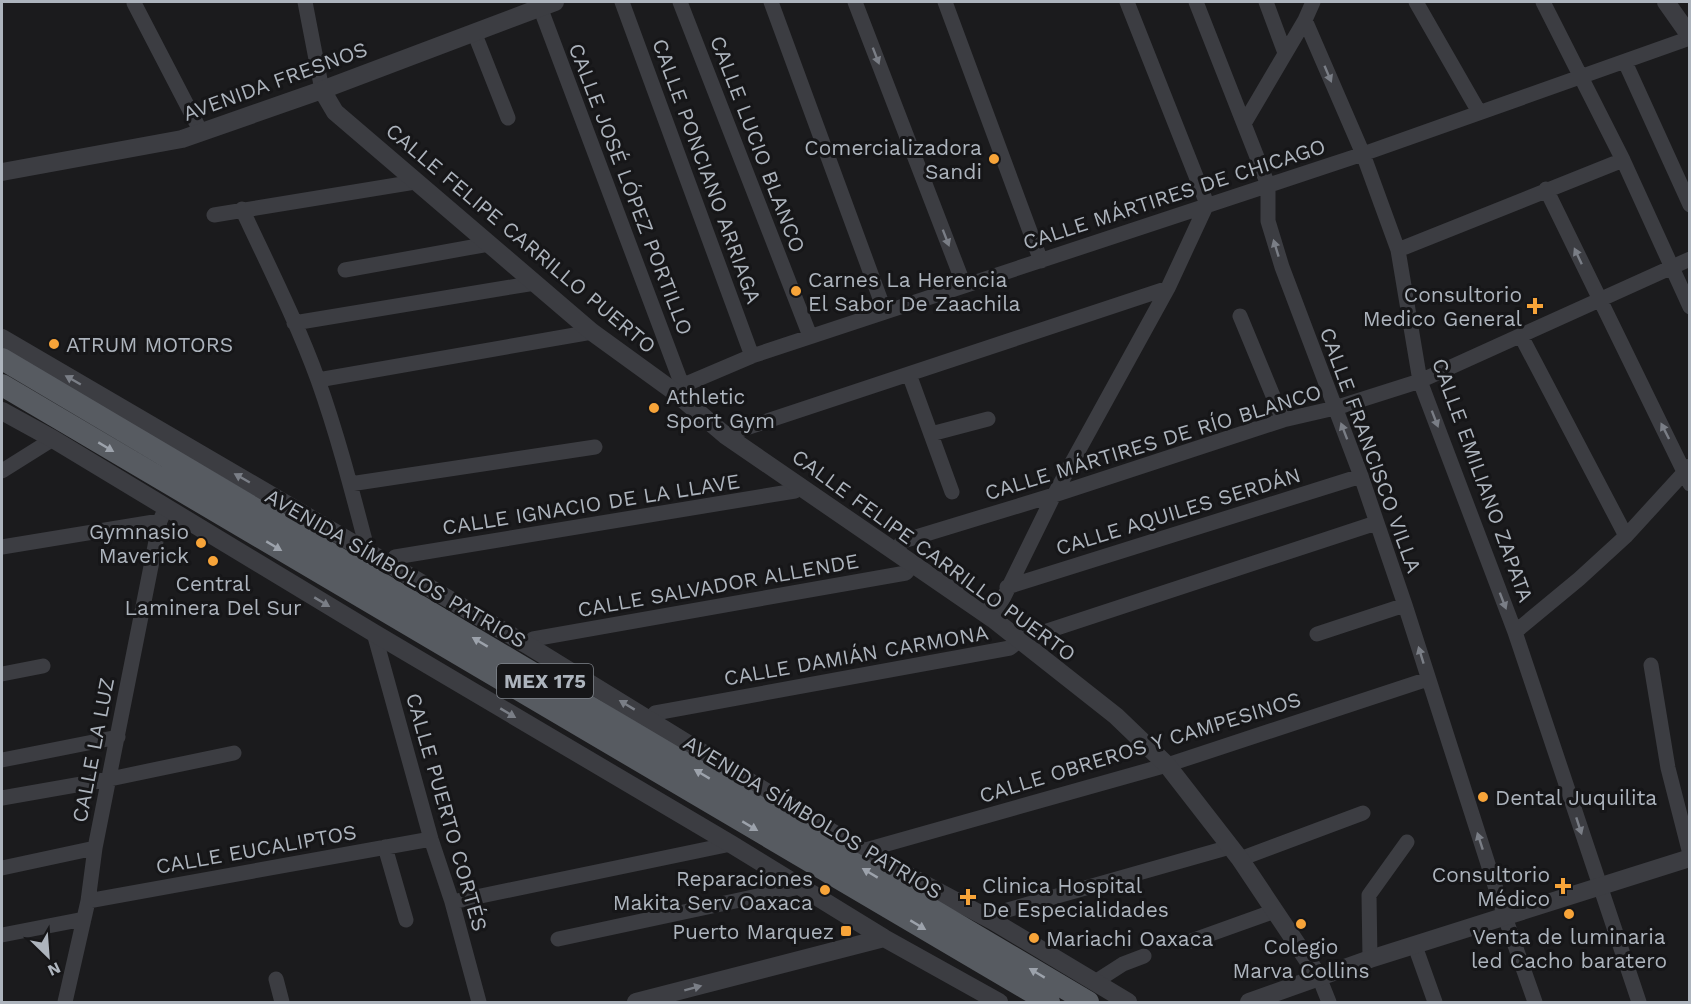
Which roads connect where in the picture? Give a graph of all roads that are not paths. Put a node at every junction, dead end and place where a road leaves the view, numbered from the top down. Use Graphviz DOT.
graph roads {
  1 [pos="305,2"];
  2 [pos="622,2"];
  3 [pos="680,2"];
  4 [pos="771,2"];
  5 [pos="855,2"];
  6 [pos="945,2"];
  7 [pos="1128,2"];
  8 [pos="1196,2"];
  9 [pos="1266,2"];
  10 [pos="1313,2"];
  11 [pos="1416,2"];
  12 [pos="1543,2"];
  13 [pos="1666,2"];
  14 [pos="134,3"];
  15 [pos="548,4"];
  16 [pos="1305,20"];
  17 [pos="474,32"];
  18 [pos="1689,37"];
  19 [pos="1285,53"];
  20 [pos="1625,62"];
  21 [pos="1581,78"];
  22 [pos="322,90"];
  23 [pos="1479,112"];
  24 [pos="508,118"];
  25 [pos="1245,122"];
  26 [pos="201,132"];
  27 [pos="1363,154"];
  28 [pos="1623,160"];
  29 [pos="2,172"];
  30 [pos="415,182"];
  31 [pos="1268,185"];
  32 [pos="1546,189"];
  33 [pos="1207,204"];
  34 [pos="1689,205"];
  35 [pos="242,209"];
  36 [pos="214,215"];
  37 [pos="489,244"];
  38 [pos="1398,250"];
  39 [pos="1689,259"];
  40 [pos="1041,261"];
  41 [pos="1672,267"];
  42 [pos="345,270"];
  43 [pos="535,283"];
  44 [pos="964,285"];
  45 [pos="1168,288"];
  46 [pos="1599,299"];
  47 [pos="1689,307"];
  48 [pos="885,312"];
  49 [pos="1240,316"];
  50 [pos="294,322"];
  51 [pos="592,332"];
  52 [pos="810,336"];
  53 [pos="1521,336"];
  54 [pos="2,339"];
  55 [pos="752,356"];
  56 [pos="11,364"];
  57 [pos="909,374"];
  58 [pos="318,380"];
  59 [pos="1420,381"];
  60 [pos="2,385"];
  61 [pos="677,387"];
  62 [pos="1335,408"];
  63 [pos="2,411"];
  64 [pos="988,419"];
  65 [pos="1283,420"];
  66 [pos="931,434"];
  67 [pos="725,435"];
  68 [pos="53,439"];
  69 [pos="595,447"];
  70 [pos="2,471"];
  71 [pos="1688,474"];
  72 [pos="1361,476"];
  73 [pos="350,484"];
  74 [pos="800,485"];
  75 [pos="952,492"];
  76 [pos="1054,495"];
  77 [pos="163,514"];
  78 [pos="1376,523"];
  79 [pos="1626,536"];
  80 [pos="2,546"];
  81 [pos="895,551"];
  82 [pos="368,552"];
  83 [pos="391,564"];
  84 [pos="913,564"];
  85 [pos="1007,586"];
  86 [pos="1405,605"];
  87 [pos="993,619"];
  88 [pos="1515,632"];
  89 [pos="374,633"];
  90 [pos="1317,634"];
  91 [pos="1020,640"];
  92 [pos="529,646"];
  93 [pos="43,666"];
  94 [pos="1651,666"];
  95 [pos="2,675"];
  96 [pos="1428,679"];
  97 [pos="650,719"];
  98 [pos="118,737"];
  99 [pos="234,753"];
  100 [pos="2,760"];
  101 [pos="1167,765"];
  102 [pos="110,778"];
  103 [pos="2,798"];
  104 [pos="1363,813"];
  105 [pos="431,839"];
  106 [pos="1407,842"];
  107 [pos="731,844"];
  108 [pos="385,847"];
  109 [pos="95,848"];
  110 [pos="862,851"];
  111 [pos="1235,853"];
  112 [pos="1689,856"];
  113 [pos="2,868"];
  114 [pos="800,887"];
  115 [pos="1600,888"];
  116 [pos="88,901"];
  117 [pos="452,902"];
  118 [pos="1275,911"];
  119 [pos="1505,917"];
  120 [pos="84,919"];
  121 [pos="406,920"];
  122 [pos="993,921"];
  123 [pos="2,934"];
  124 [pos="884,938"];
  125 [pos="558,939"];
  126 [pos="1191,940"];
  127 [pos="1415,946"];
  128 [pos="1144,956"];
  129 [pos="1370,959"];
  130 [pos="1319,976"];
  131 [pos="276,979"];
  132 [pos="1091,992"];
  133 [pos="65,1002"];
  134 [pos="282,1002"];
  135 [pos="479,1002"];
  136 [pos="636,1002"];
  137 [pos="999,1002"];
  138 [pos="1049,1002"];
  139 [pos="1128,1002"];
  140 [pos="1249,1002"];
  141 [pos="1329,1002"];
  142 [pos="1435,1002"];
  143 [pos="1535,1002"];
  144 [pos="1639,1002"];
  1 -- 22 [label="street, CALLE FELIPE CARRILLO PUERTO"];
  2 -- 55 [label="street, CALLE PONCIANO ARRIAGA"];
  3 -- 52 [label="street, CALLE LUCIO BLANCO"];
  4 -- 48 [label="street"];
  5 -- 44 [label="street, one-way"];
  6 -- 40 [label="street"];
  7 -- 33 [label="street"];
  8 -- 25 [label="street, CALLE FRANCISCO VILLA"];
  9 -- 19 [label="street"];
  10 -- 16 [label="street"];
  11 -- 23 [label="street"];
  12 -- 21 [label="street"];
  13 -- 18 [label="street"];
  14 -- 26 [label="street"];
  15 -- 17 [label="street, AVENIDA FRESNOS"];
  15 -- 61 [label="street, CALLE JOSÉ LÓPEZ PORTILLO"];
  16 -- 19 [label="street"];
  16 -- 27 [label="street, CALLE EMILIANO ZAPATA, one-way"];
  17 -- 22 [label="street, AVENIDA FRESNOS"];
  17 -- 24 [label="street"];
  18 -- 20 [label="street, CALLE MÁRTIRES DE CHICAGO"];
  19 -- 25 [label="street"];
  20 -- 21 [label="street, CALLE MÁRTIRES DE CHICAGO"];
  20 -- 34 [label="street"];
  21 -- 23 [label="street, CALLE MÁRTIRES DE CHICAGO"];
  21 -- 28 [label="street"];
  22 -- 26 [label="street, AVENIDA FRESNOS"];
  22 -- 30 [label="street, CALLE FELIPE CARRILLO PUERTO"];
  23 -- 27 [label="street, CALLE MÁRTIRES DE CHICAGO"];
  25 -- 31 [label="street, CALLE FRANCISCO VILLA"];
  26 -- 29 [label="street, AVENIDA FRESNOS"];
  27 -- 31 [label="street, CALLE MÁRTIRES DE CHICAGO"];
  27 -- 38 [label="street, CALLE EMILIANO ZAPATA"];
  28 -- 32 [label="street"];
  28 -- 41 [label="street"];
  30 -- 35 [label="street"];
  30 -- 37 [label="street, CALLE FELIPE CARRILLO PUERTO"];
  31 -- 33 [label="street, CALLE MÁRTIRES DE CHICAGO"];
  62 -- 31 [label="street, CALLE FRANCISCO VILLA, one-way"];
  32 -- 38 [label="street"];
  46 -- 32 [label="street, one-way"];
  33 -- 40 [label="street, CALLE MÁRTIRES DE CHICAGO"];
  33 -- 45 [label="street"];
  35 -- 36 [label="street"];
  35 -- 50 [label="street"];
  37 -- 42 [label="street"];
  37 -- 43 [label="street, CALLE FELIPE CARRILLO PUERTO"];
  38 -- 59 [label="street, CALLE EMILIANO ZAPATA"];
  39 -- 41 [label="street, CALLE MÁRTIRES DE RÍO BLANCO"];
  40 -- 44 [label="street, CALLE MÁRTIRES DE CHICAGO"];
  41 -- 46 [label="street, CALLE MÁRTIRES DE RÍO BLANCO"];
  41 -- 47 [label="street"];
  43 -- 50 [label="street"];
  43 -- 51 [label="street, CALLE FELIPE CARRILLO PUERTO"];
  44 -- 48 [label="street, CALLE MÁRTIRES DE CHICAGO"];
  45 -- 57 [label="street"];
  45 -- 76 [label="street"];
  46 -- 53 [label="street, CALLE MÁRTIRES DE RÍO BLANCO"];
  71 -- 46 [label="street, one-way"];
  48 -- 52 [label="street, CALLE MÁRTIRES DE CHICAGO"];
  49 -- 65 [label="street"];
  50 -- 58 [label="street"];
  51 -- 58 [label="street"];
  51 -- 61 [label="street, CALLE FELIPE CARRILLO PUERTO"];
  52 -- 55 [label="street, CALLE MÁRTIRES DE CHICAGO"];
  53 -- 59 [label="street, CALLE MÁRTIRES DE RÍO BLANCO"];
  53 -- 79 [label="street"];
  54 -- 56 [label="main road"];
  82 -- 54 [label="street, AVENIDA SÍMBOLOS PATRIOS, one-way"];
  55 -- 61 [label="street, CALLE MÁRTIRES DE CHICAGO"];
  132 -- 56 [label="main road, AVENIDA SÍMBOLOS PATRIOS / MEX 175, one-way"];
  57 -- 66 [label="street"];
  57 -- 67 [label="street"];
  58 -- 73 [label="street"];
  59 -- 62 [label="street, CALLE MÁRTIRES DE RÍO BLANCO"];
  59 -- 88 [label="street, CALLE EMILIANO ZAPATA, one-way"];
  60 -- 138 [label="main road, AVENIDA SÍMBOLOS PATRIOS / MEX 175, one-way"];
  61 -- 67 [label="street, CALLE FELIPE CARRILLO PUERTO"];
  62 -- 65 [label="street, CALLE MÁRTIRES DE RÍO BLANCO"];
  72 -- 62 [label="street, CALLE FRANCISCO VILLA, one-way"];
  63 -- 68 [label="street"];
  64 -- 66 [label="street"];
  65 -- 76 [label="street, CALLE MÁRTIRES DE RÍO BLANCO"];
  66 -- 75 [label="street"];
  67 -- 74 [label="street, CALLE FELIPE CARRILLO PUERTO"];
  68 -- 70 [label="street"];
  68 -- 77 [label="street"];
  69 -- 73 [label="street"];
  71 -- 79 [label="street"];
  72 -- 78 [label="street, CALLE FRANCISCO VILLA"];
  72 -- 85 [label="street, CALLE AQUILES SERDÁN"];
  73 -- 82 [label="street"];
  74 -- 81 [label="street, CALLE FELIPE CARRILLO PUERTO"];
  74 -- 83 [label="street, CALLE IGNACIO DE LA LLAVE"];
  76 -- 81 [label="street, CALLE MÁRTIRES DE RÍO BLANCO"];
  76 -- 85 [label="street"];
  77 -- 80 [label="street"];
  77 -- 89 [label="street, one-way"];
  77 -- 98 [label="street, CALLE LA LUZ"];
  78 -- 86 [label="street, CALLE FRANCISCO VILLA"];
  78 -- 91 [label="street, CALLE DAMIÁN CARMONA"];
  79 -- 88 [label="street"];
  81 -- 84 [label="street, CALLE FELIPE CARRILLO PUERTO"];
  82 -- 83 [label="street, AVENIDA SÍMBOLOS PATRIOS"];
  83 -- 92 [label="street, AVENIDA SÍMBOLOS PATRIOS"];
  84 -- 87 [label="street, CALLE FELIPE CARRILLO PUERTO"];
  84 -- 92 [label="street, CALLE SALVADOR ALLENDE"];
  85 -- 87 [label="street"];
  86 -- 90 [label="street"];
  96 -- 86 [label="street, CALLE FRANCISCO VILLA, one-way"];
  87 -- 91 [label="street, CALLE FELIPE CARRILLO PUERTO"];
  88 -- 115 [label="street, CALLE EMILIANO ZAPATA, one-way"];
  89 -- 105 [label="street, CALLE PUERTO CORTÉS"];
  89 -- 107 [label="street, one-way"];
  91 -- 97 [label="street, CALLE DAMIÁN CARMONA"];
  91 -- 101 [label="street, CALLE FELIPE CARRILLO PUERTO"];
  97 -- 92 [label="street, AVENIDA SÍMBOLOS PATRIOS, one-way"];
  93 -- 95 [label="street"];
  94 -- 112 [label="street"];
  96 -- 101 [label="street, CALLE OBREROS Y CAMPESINOS"];
  119 -- 96 [label="street, CALLE FRANCISCO VILLA, one-way"];
  97 -- 110 [label="street, AVENIDA SÍMBOLOS PATRIOS"];
  98 -- 100 [label="street"];
  98 -- 102 [label="street, CALLE LA LUZ"];
  99 -- 102 [label="street"];
  101 -- 110 [label="street, CALLE OBREROS Y CAMPESINOS"];
  101 -- 111 [label="street, CALLE FELIPE CARRILLO PUERTO"];
  102 -- 103 [label="street"];
  102 -- 109 [label="street, CALLE LA LUZ"];
  104 -- 111 [label="street"];
  105 -- 108 [label="street, CALLE EUCALIPTOS"];
  105 -- 117 [label="street, CALLE PUERTO CORTÉS"];
  106 -- 129 [label="street"];
  107 -- 114 [label="street"];
  107 -- 117 [label="street"];
  108 -- 116 [label="street, CALLE EUCALIPTOS"];
  108 -- 121 [label="street"];
  109 -- 113 [label="street"];
  109 -- 116 [label="street, CALLE LA LUZ"];
  110 -- 122 [label="street, AVENIDA SÍMBOLOS PATRIOS"];
  111 -- 118 [label="street, CALLE FELIPE CARRILLO PUERTO"];
  111 -- 122 [label="street"];
  112 -- 115 [label="street"];
  114 -- 124 [label="street"];
  114 -- 125 [label="street"];
  115 -- 119 [label="street"];
  115 -- 144 [label="street, CALLE EMILIANO ZAPATA"];
  116 -- 120 [label="street, CALLE LA LUZ"];
  117 -- 135 [label="street, CALLE PUERTO CORTÉS"];
  118 -- 126 [label="street"];
  118 -- 130 [label="street, CALLE FELIPE CARRILLO PUERTO"];
  119 -- 127 [label="street"];
  119 -- 143 [label="street, CALLE FRANCISCO VILLA"];
  120 -- 123 [label="street"];
  120 -- 133 [label="street, CALLE LA LUZ"];
  122 -- 132 [label="street, AVENIDA SÍMBOLOS PATRIOS"];
  136 -- 124 [label="street, one-way"];
  124 -- 137 [label="street"];
  127 -- 129 [label="street"];
  127 -- 142 [label="street"];
  128 -- 132 [label="street"];
  129 -- 130 [label="street"];
  130 -- 140 [label="street"];
  130 -- 141 [label="street"];
  131 -- 134 [label="street"];
  132 -- 139 [label="street, AVENIDA SÍMBOLOS PATRIOS"];
}
